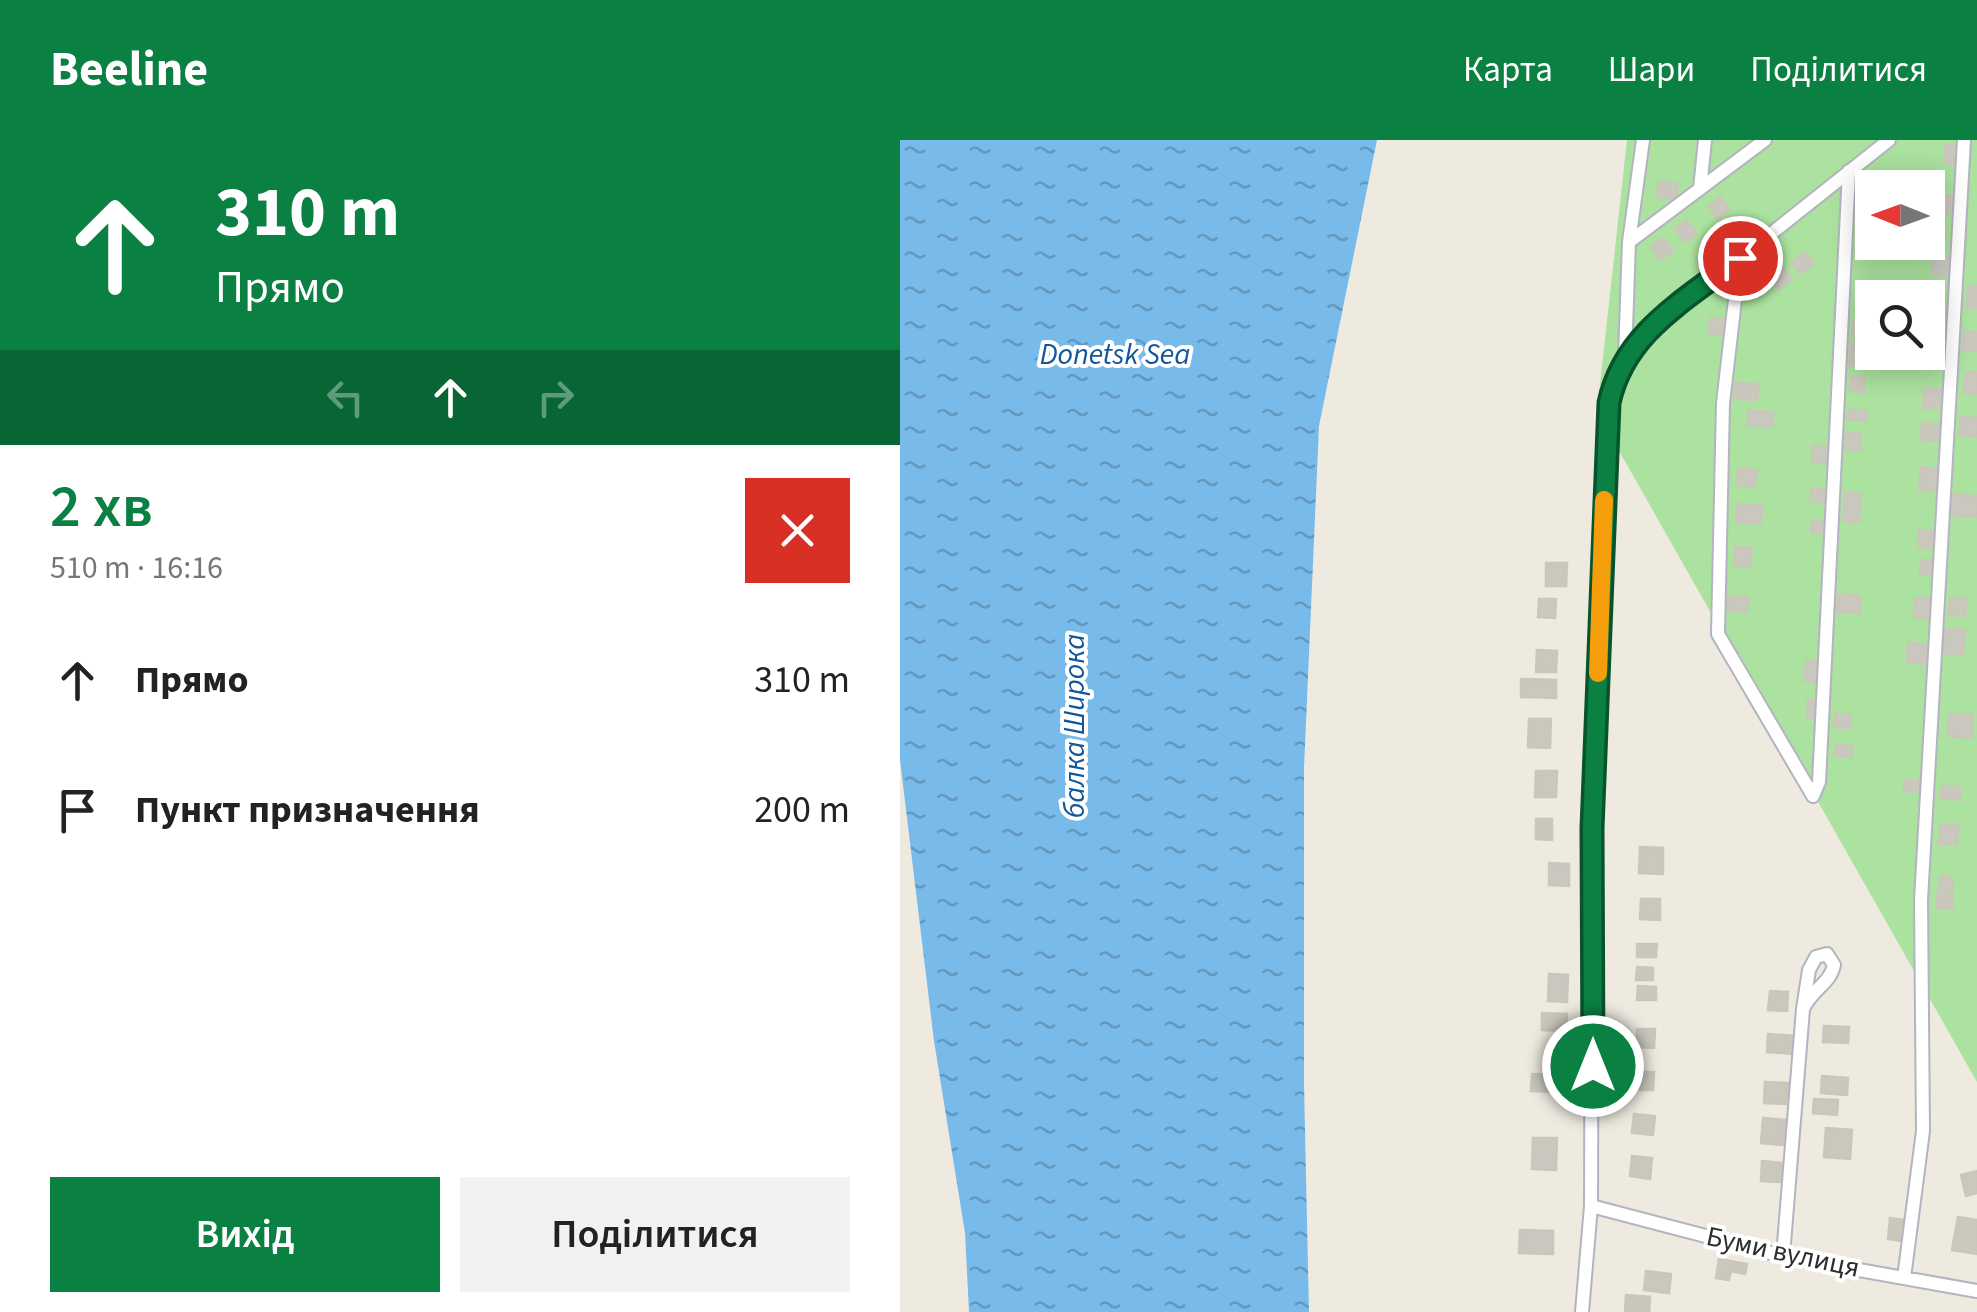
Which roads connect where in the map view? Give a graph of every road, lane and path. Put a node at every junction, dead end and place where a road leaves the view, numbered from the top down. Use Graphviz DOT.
graph roads {
  1 [pos="1642,140"];
  2 [pos="1704,140"];
  3 [pos="1765,140"];
  4 [pos="1889,140"];
  5 [pos="1964,140"];
  6 [pos="1849,171"];
  7 [pos="1700,189"];
  8 [pos="1629,242"];
  9 [pos="1740,258"];
  10 [pos="1625,357"];
  11 [pos="1802,1009"];
  12 [pos="1592,1206"];
  13 [pos="1782,1256"];
  14 [pos="1904,1278"];
  15 [pos="1977,1290"];
  16 [pos="1582,1312"];
  1 -- 8 [label="street"];
  2 -- 7 [label="street"];
  3 -- 7 [label="street"];
  4 -- 6 [label="street"];
  5 -- 14 [label="street"];
  6 -- 9 [label="street"];
  6 -- 9 [label="street"];
  7 -- 8 [label="street"];
  8 -- 10 [label="street"];
  9 -- 10 [label="street"];
  10 -- 12 [label="street"];
  11 -- 13 [label="street"];
  12 -- 13 [label="street, Буми вулиця"];
  12 -- 16 [label="street"];
  13 -- 14 [label="street, Буми вулиця"];
  14 -- 15 [label="street, Буми вулиця"];
}
